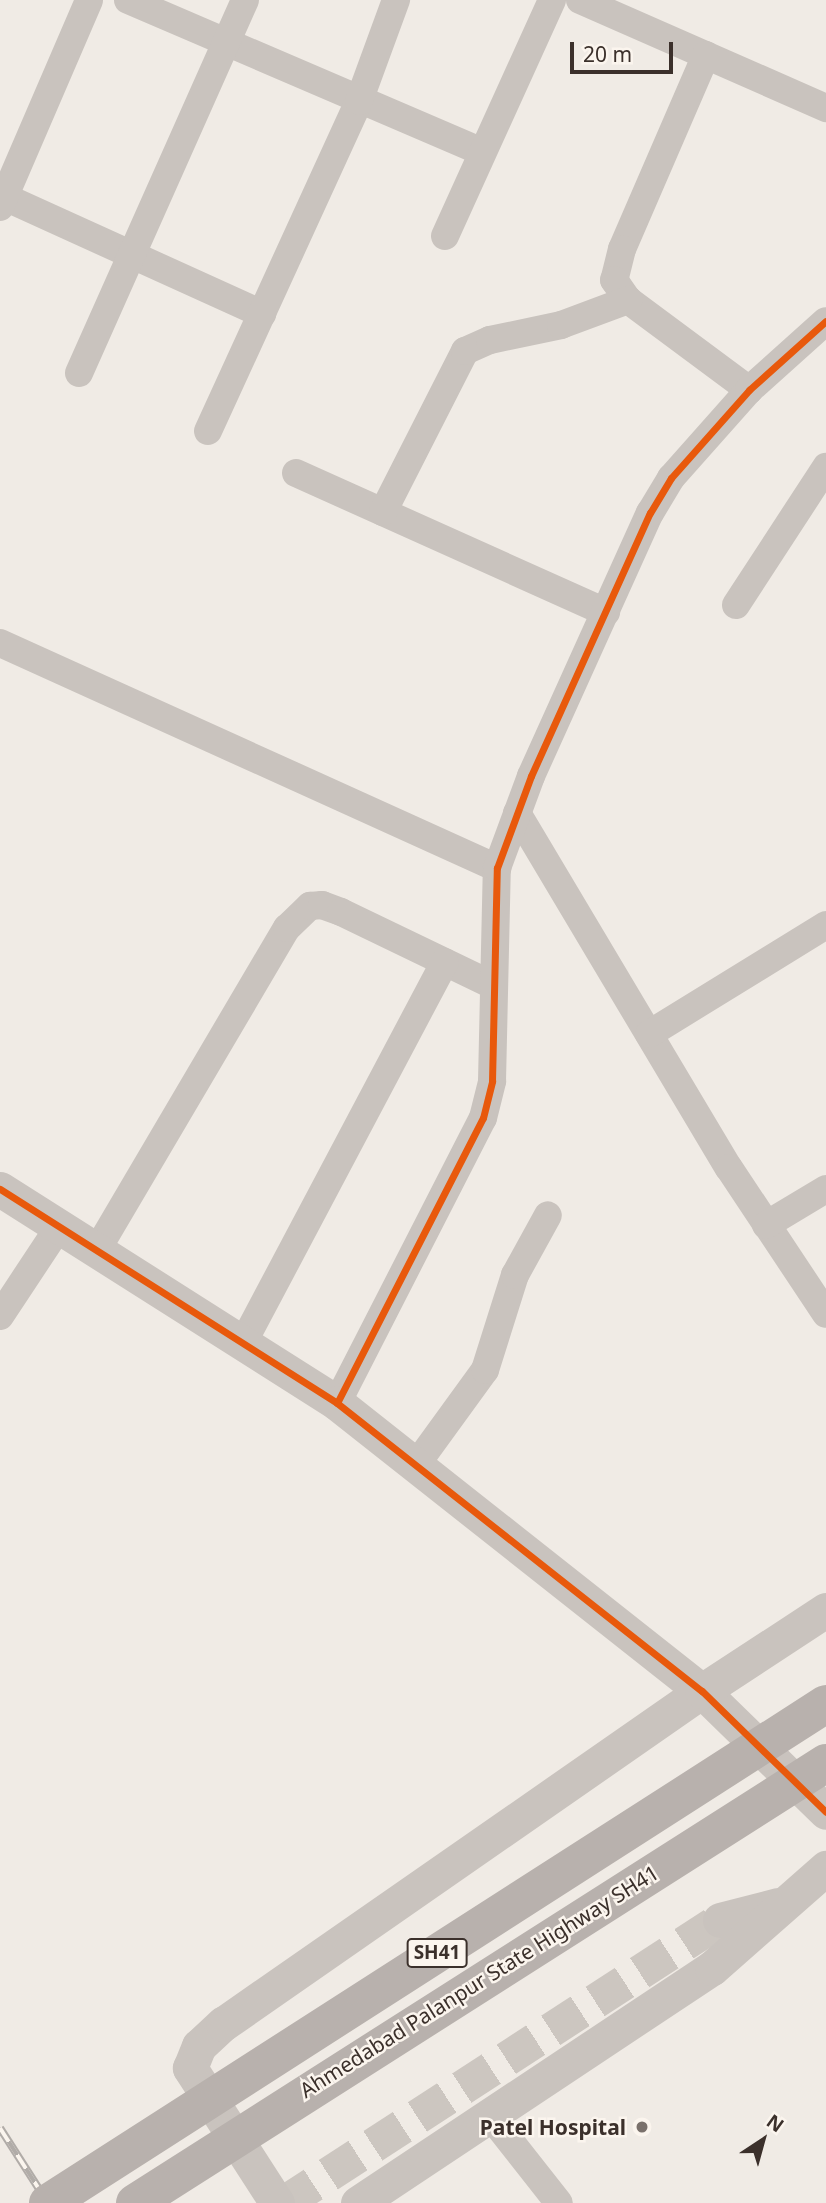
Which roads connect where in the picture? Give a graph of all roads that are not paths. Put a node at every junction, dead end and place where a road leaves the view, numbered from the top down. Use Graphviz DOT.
graph roads {
  1 [pos="89,0"];
  2 [pos="128,0"];
  3 [pos="245,0"];
  4 [pos="396,0"];
  5 [pos="552,0"];
  6 [pos="580,0"];
  7 [pos="608,6"];
  8 [pos="224,44"];
  9 [pos="706,55"];
  10 [pos="359,101"];
  11 [pos="826,108"];
  12 [pos="481,151"];
  13 [pos="1,200"];
  14 [pos="445,236"];
  15 [pos="135,254"];
  16 [pos="628,300"];
  17 [pos="262,314"];
  18 [pos="826,321"];
  19 [pos="79,373"];
  20 [pos="749,390"];
  21 [pos="208,432"];
  22 [pos="826,467"];
  23 [pos="296,473"];
  24 [pos="383,512"];
  25 [pos="736,605"];
  26 [pos="606,612"];
  27 [pos="0,643"];
  28 [pos="517,813"];
  29 [pos="497,868"];
  30 [pos="826,925"];
  31 [pos="445,962"];
  32 [pos="493,985"];
  33 [pos="649,1034"];
  34 [pos="0,1189"];
  35 [pos="826,1189"];
  36 [pos="548,1215"];
  37 [pos="766,1225"];
  38 [pos="59,1227"];
  39 [pos="97,1250"];
  40 [pos="826,1314"];
  41 [pos="0,1316"];
  42 [pos="243,1343"];
  43 [pos="337,1403"];
  44 [pos="416,1465"];
  45 [pos="826,1610"];
  46 [pos="702,1691"];
  47 [pos="826,1704"];
  48 [pos="826,1763"];
  49 [pos="826,1812"];
  50 [pos="826,1868"];
  51 [pos="785,1904"];
  52 [pos="720,1920"];
  53 [pos="492,2118"];
  54 [pos="48,2203"];
  55 [pos="135,2203"];
  56 [pos="277,2203"];
  57 [pos="358,2203"];
  58 [pos="559,2203"];
  1 -- 13 [label="street"];
  2 -- 8 [label="street"];
  3 -- 8 [label="street"];
  4 -- 10 [label="street"];
  5 -- 12 [label="street"];
  6 -- 7 [label="street"];
  7 -- 9 [label="street"];
  8 -- 10 [label="street"];
  8 -- 15 [label="street"];
  9 -- 11 [label="street"];
  9 -- 16 [label="street"];
  10 -- 12 [label="street"];
  10 -- 17 [label="street"];
  12 -- 14 [label="street"];
  13 -- 15 [label="street"];
  15 -- 17 [label="street"];
  15 -- 19 [label="street"];
  16 -- 20 [label="street"];
  16 -- 24 [label="street"];
  17 -- 21 [label="street"];
  18 -- 20 [label="street"];
  20 -- 26 [label="street"];
  22 -- 25 [label="street"];
  23 -- 24 [label="street"];
  24 -- 26 [label="street"];
  26 -- 28 [label="street"];
  27 -- 29 [label="street"];
  28 -- 29 [label="street"];
  28 -- 33 [label="street"];
  29 -- 32 [label="street"];
  30 -- 33 [label="street"];
  31 -- 32 [label="street"];
  31 -- 39 [label="street"];
  31 -- 42 [label="street"];
  32 -- 43 [label="street"];
  33 -- 37 [label="street"];
  34 -- 38 [label="street"];
  35 -- 37 [label="street"];
  36 -- 44 [label="street"];
  37 -- 40 [label="street"];
  38 -- 39 [label="street"];
  38 -- 41 [label="street"];
  39 -- 42 [label="street"];
  42 -- 43 [label="street"];
  43 -- 44 [label="street"];
  44 -- 46 [label="street"];
  45 -- 46 [label="street"];
  46 -- 49 [label="street"];
  46 -- 56 [label="street"];
  47 -- 54 [label="main road, Ahmedabad Palanpur State Highway SH41 / SH41, bridge"];
  48 -- 55 [label="main road, Ahmedabad Palanpur State Highway SH41 / SH41, bridge"];
  50 -- 51 [label="street"];
  51 -- 52 [label="street"];
  51 -- 53 [label="street"];
  53 -- 57 [label="street"];
  53 -- 58 [label="street"];
}
